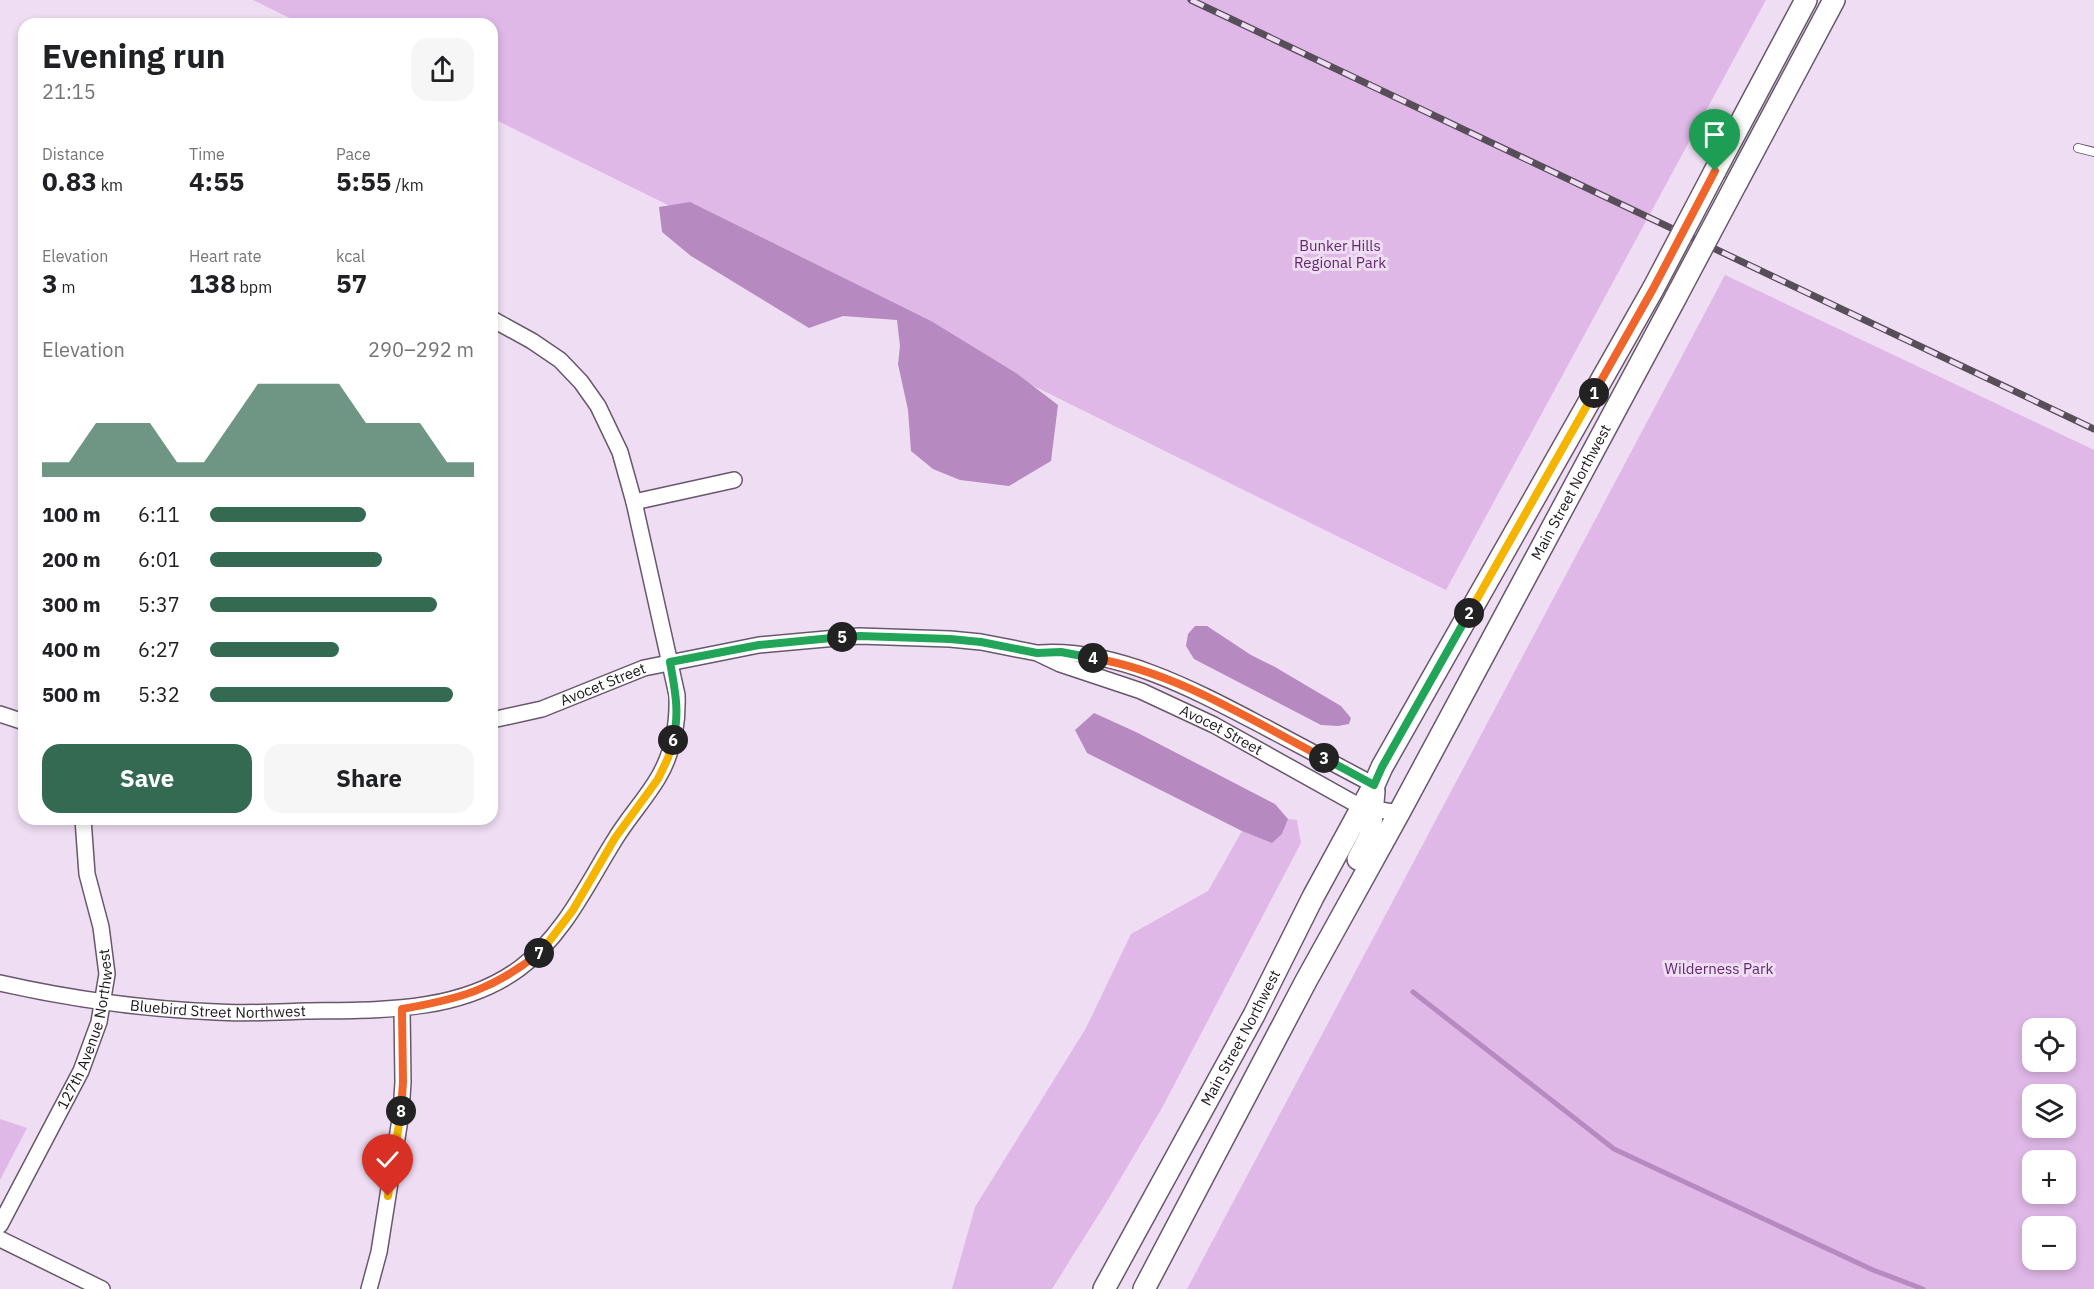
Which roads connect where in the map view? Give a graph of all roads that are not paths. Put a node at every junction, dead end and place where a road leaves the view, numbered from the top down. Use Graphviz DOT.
graph roads {
  1 [pos="1806,0"];
  2 [pos="1834,0"];
  3 [pos="2078,148"];
  4 [pos="2094,152"];
  5 [pos="498,322"];
  6 [pos="734,480"];
  7 [pos="634,502"];
  8 [pos="1037,653"];
  9 [pos="670,662"];
  10 [pos="0,714"];
  11 [pos="498,719"];
  12 [pos="18,720"];
  13 [pos="1374,785"];
  14 [pos="1367,808"];
  15 [pos="1399,813"];
  16 [pos="83,825"];
  17 [pos="1306,981"];
  18 [pos="0,983"];
  19 [pos="103,1002"];
  20 [pos="402,1009"];
  21 [pos="0,1225"];
  22 [pos="0,1239"];
  23 [pos="102,1289"];
  24 [pos="369,1289"];
  25 [pos="1104,1289"];
  26 [pos="1144,1289"];
  1 -- 13 [label="main road, Main Street Northwest, bridge"];
  2 -- 15 [label="main road, Main Street Northwest, bridge"];
  3 -- 4 [label="lane"];
  5 -- 7 [label="street, Bluebird Street Northwest"];
  6 -- 7 [label="street"];
  7 -- 9 [label="street, Bluebird Street Northwest"];
  8 -- 9 [label="street, Avocet Street"];
  8 -- 13 [label="street, Avocet Street"];
  8 -- 14 [label="street, Avocet Street"];
  9 -- 11 [label="street, Avocet Street"];
  9 -- 20 [label="street, Bluebird Street Northwest"];
  10 -- 12 [label="street"];
  13 -- 14 [label="main road, Main Street Northwest"];
  14 -- 15 [label="street, Avocet Street"];
  14 -- 17 [label="main road, Main Street Northwest"];
  14 -- 25 [label="main road, Main Street Northwest"];
  15 -- 17 [label="main road, Main Street Northwest"];
  16 -- 19 [label="street, 127th Avenue Northwest"];
  17 -- 26 [label="main road, Main Street Northwest"];
  18 -- 19 [label="street, Bluebird Street Northwest"];
  19 -- 20 [label="street, Bluebird Street Northwest"];
  19 -- 21 [label="street, 127th Avenue Northwest"];
  20 -- 24 [label="street"];
  22 -- 23 [label="street"];
}
